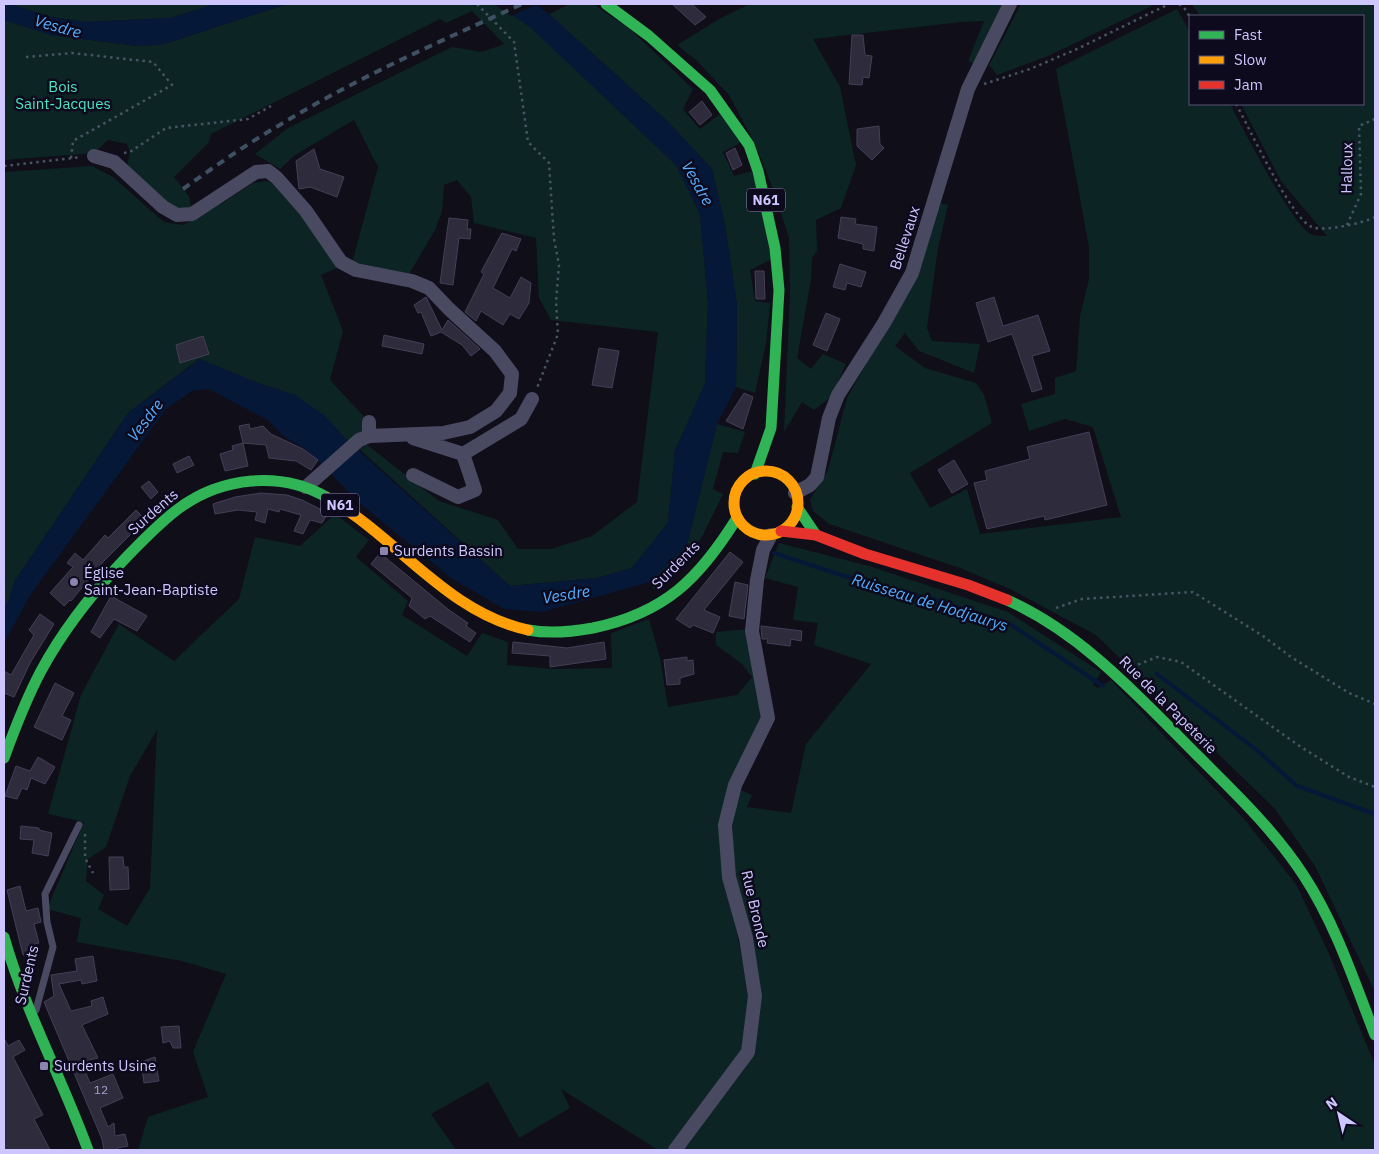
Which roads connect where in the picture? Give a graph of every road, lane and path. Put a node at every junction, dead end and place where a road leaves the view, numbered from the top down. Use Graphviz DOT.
graph roads {
  1 [pos="478,4"];
  2 [pos="606,4"];
  3 [pos="1010,4"];
  4 [pos="1169,4"];
  5 [pos="1179,4"];
  6 [pos="1189,16"];
  7 [pos="26,57"];
  8 [pos="968,88"];
  9 [pos="1237,105"];
  10 [pos="271,106"];
  11 [pos="1375,120"];
  12 [pos="121,153"];
  13 [pos="94,156"];
  14 [pos="71,158"];
  15 [pos="4,166"];
  16 [pos="1375,217"];
  17 [pos="1347,225"];
  18 [pos="532,399"];
  19 [pos="502,404"];
  20 [pos="521,419"];
  21 [pos="369,422"];
  22 [pos="771,428"];
  23 [pos="369,436"];
  24 [pos="406,436"];
  25 [pos="775,445"];
  26 [pos="463,454"];
  27 [pos="781,463"];
  28 [pos="755,474"];
  29 [pos="413,475"];
  30 [pos="788,480"];
  31 [pos="306,487"];
  32 [pos="796,493"];
  33 [pos="798,507"];
  34 [pos="737,518"];
  35 [pos="776,533"];
  36 [pos="816,535"];
  37 [pos="1035,614"];
  38 [pos="1118,675"];
  39 [pos="1375,704"];
  40 [pos="4,758"];
  41 [pos="1375,787"];
  42 [pos="79,825"];
  43 [pos="93,873"];
  44 [pos="4,937"];
  45 [pos="33,1020"];
  46 [pos="1375,1036"];
  47 [pos="88,1150"];
  48 [pos="675,1150"];
  1 -- 18 [label="path"];
  2 -- 22 [label="main road, N61"];
  3 -- 8 [label="street, Bellevaux"];
  4 -- 8 [label="path"];
  5 -- 6 [label="path"];
  7 -- 14 [label="path"];
  8 -- 32 [label="street, Bellevaux"];
  9 -- 17 [label="path"];
  10 -- 12 [label="path"];
  11 -- 17 [label="path, Halloux"];
  13 -- 14 [label="path"];
  13 -- 19 [label="street"];
  14 -- 15 [label="path"];
  16 -- 17 [label="path"];
  18 -- 20 [label="street"];
  19 -- 20 [label="street"];
  19 -- 24 [label="street"];
  20 -- 26 [label="street"];
  21 -- 23 [label="street"];
  22 -- 25 [label="main road, N61"];
  22 -- 28 [label="main road, N61"];
  23 -- 24 [label="street"];
  23 -- 31 [label="street"];
  24 -- 26 [label="street"];
  26 -- 29 [label="street"];
  27 -- 30 [label="main road"];
  28 -- 30 [label="main road"];
  28 -- 34 [label="main road, N61"];
  30 -- 32 [label="main road"];
  31 -- 34 [label="main road, Surdents / N61"];
  31 -- 40 [label="main road, Surdents / N61"];
  32 -- 33 [label="main road"];
  33 -- 35 [label="main road"];
  33 -- 36 [label="main road"];
  34 -- 35 [label="main road"];
  35 -- 36 [label="main road, Rue de la Papeterie"];
  35 -- 48 [label="street, Rue Bronde"];
  36 -- 37 [label="main road, Rue de la Papeterie"];
  37 -- 38 [label="main road, Rue de la Papeterie"];
  37 -- 39 [label="path"];
  38 -- 41 [label="path"];
  38 -- 46 [label="main road, Rue de la Papeterie"];
  42 -- 43 [label="path"];
  42 -- 45 [label="lane, Surdents"];
  44 -- 45 [label="main road, Surdents"];
  45 -- 47 [label="main road, Surdents"];
}
